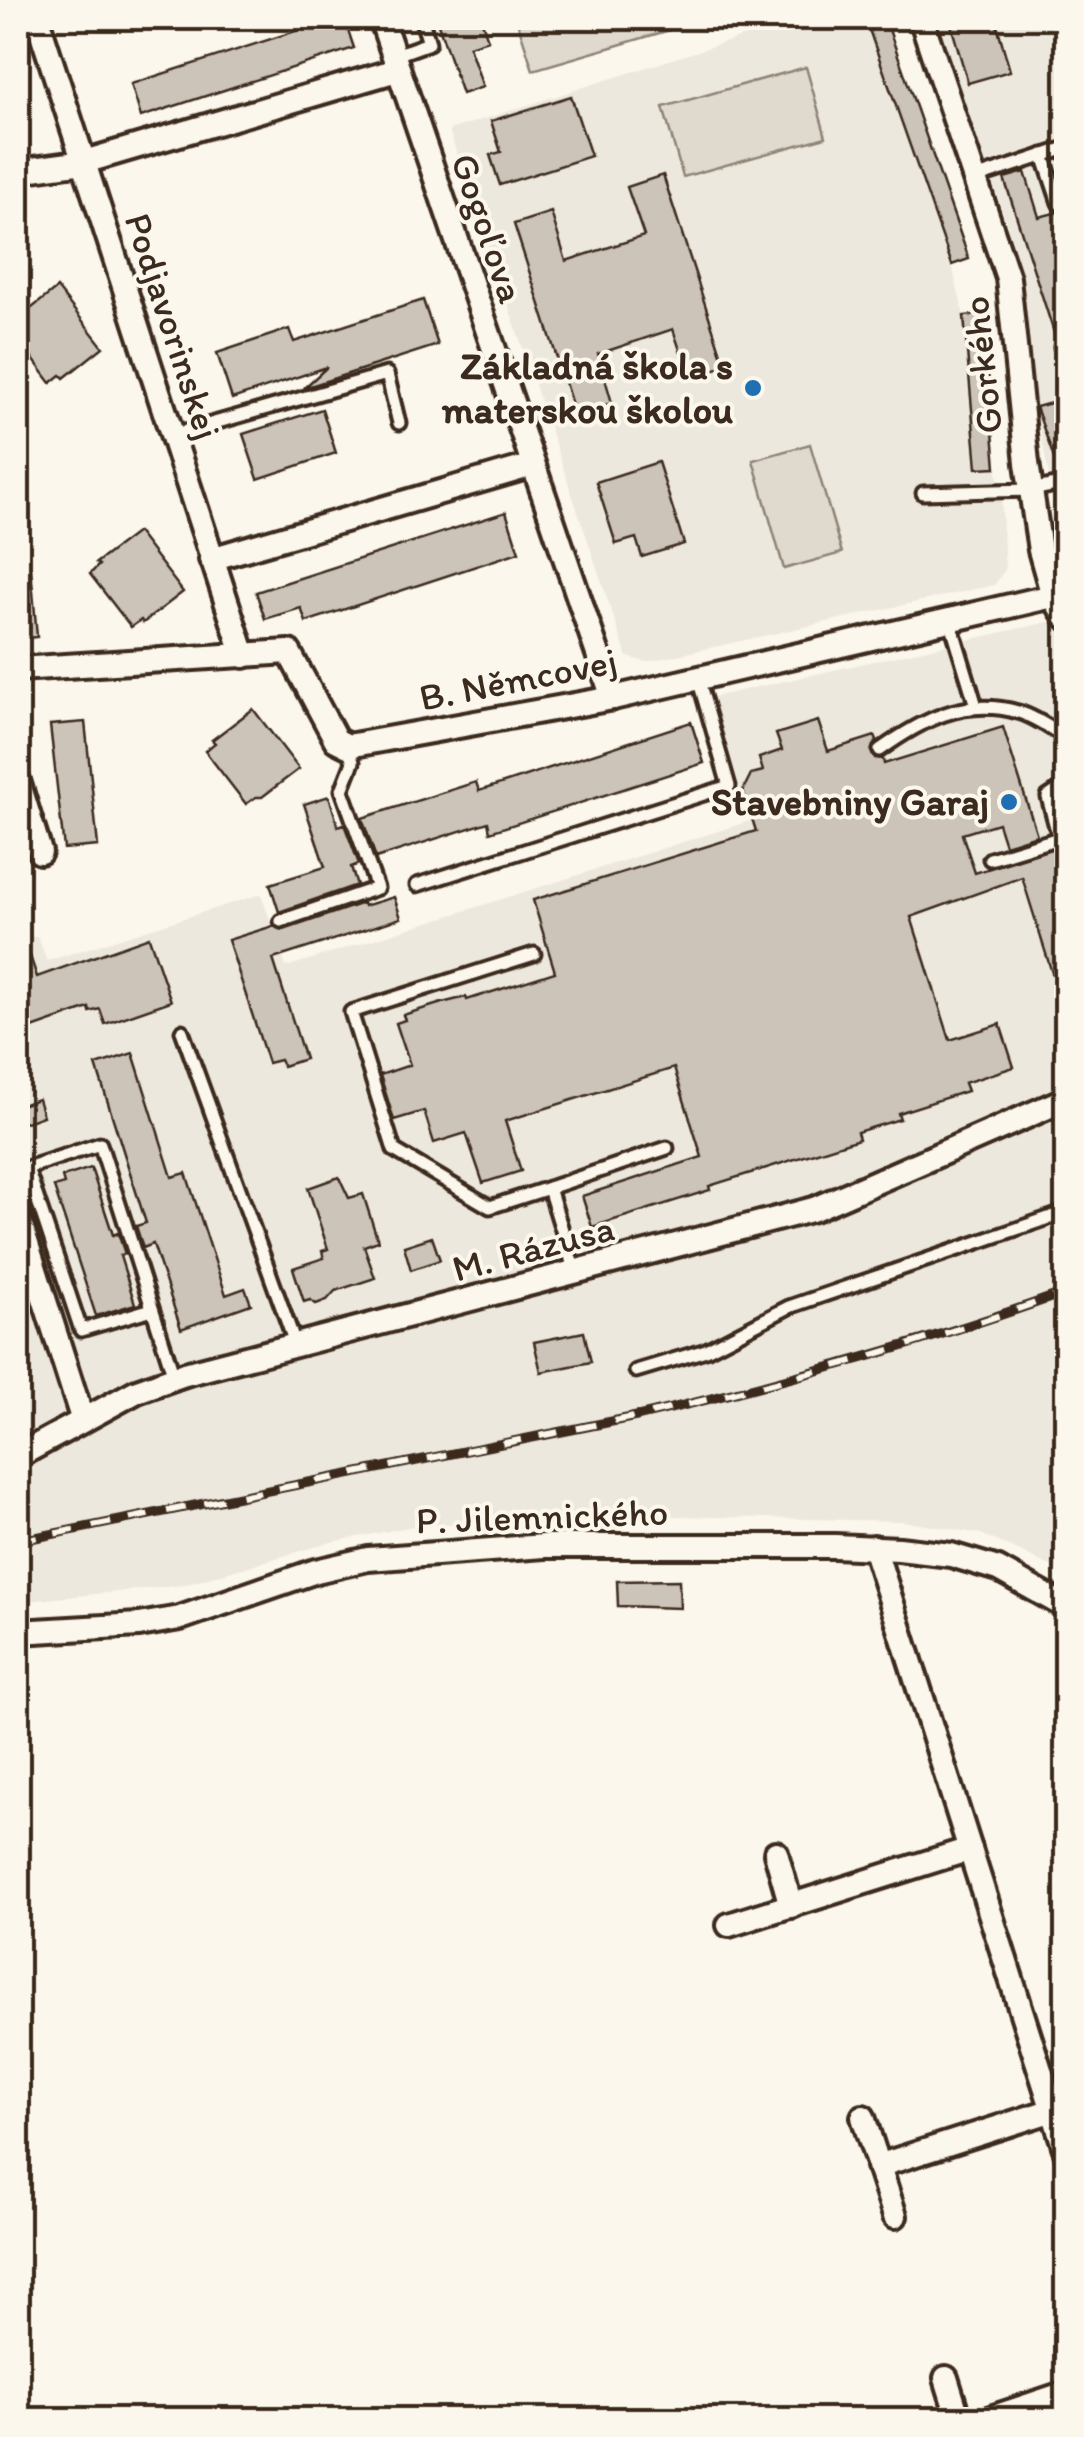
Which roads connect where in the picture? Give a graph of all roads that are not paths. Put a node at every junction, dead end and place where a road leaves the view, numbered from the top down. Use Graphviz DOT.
graph roads {
  1 [pos="37,18"];
  2 [pos="381,18"];
  3 [pos="421,18"];
  4 [pos="921,18"];
  5 [pos="395,63"];
  6 [pos="1066,148"];
  7 [pos="1043,155"];
  8 [pos="84,162"];
  9 [pos="18,171"];
  10 [pos="975,178"];
  11 [pos="1066,200"];
  12 [pos="399,423"];
  13 [pos="172,435"];
  14 [pos="532,465"];
  15 [pos="1066,483"];
  16 [pos="1031,490"];
  17 [pos="923,493"];
  18 [pos="211,559"];
  19 [pos="1052,596"];
  20 [pos="1066,617"];
  21 [pos="950,620"];
  22 [pos="244,656"];
  23 [pos="18,669"];
  24 [pos="698,678"];
  25 [pos="612,698"];
  26 [pos="976,706"];
  27 [pos="1066,737"];
  28 [pos="348,746"];
  29 [pos="880,750"];
  30 [pos="18,780"];
  31 [pos="1066,786"];
  32 [pos="40,852"];
  33 [pos="990,858"];
  34 [pos="416,885"];
  35 [pos="281,921"];
  36 [pos="534,954"];
  37 [pos="182,1031"];
  38 [pos="1066,1099"];
  39 [pos="667,1148"];
  40 [pos="550,1188"];
  41 [pos="1066,1212"];
  42 [pos="18,1216"];
  43 [pos="576,1272"];
  44 [pos="152,1309"];
  45 [pos="296,1346"];
  46 [pos="636,1371"];
  47 [pos="174,1377"];
  48 [pos="82,1418"];
  49 [pos="18,1456"];
  50 [pos="874,1547"];
  51 [pos="1066,1607"];
  52 [pos="18,1632"];
  53 [pos="970,1849"];
  54 [pos="776,1854"];
  55 [pos="791,1906"];
  56 [pos="729,1925"];
  57 [pos="1053,2110"];
  58 [pos="863,2117"];
  59 [pos="1066,2152"];
  60 [pos="878,2166"];
  61 [pos="895,2216"];
  62 [pos="946,2378"];
  63 [pos="1066,2393"];
  64 [pos="959,2420"];
  65 [pos="985,2420"];
  1 -- 8 [label="street, Podjavorinskej"];
  2 -- 5 [label="street, Gogoľova"];
  3 -- 5 [label="lane"];
  4 -- 10 [label="street, Gorkého"];
  5 -- 8 [label="street"];
  5 -- 14 [label="street, Gogoľova"];
  6 -- 7 [label="lane"];
  7 -- 10 [label="lane"];
  7 -- 11 [label="lane"];
  8 -- 9 [label="street"];
  8 -- 13 [label="street, Podjavorinskej"];
  10 -- 16 [label="street, Gorkého"];
  12 -- 13 [label="lane"];
  13 -- 18 [label="street, Podjavorinskej"];
  14 -- 18 [label="street"];
  14 -- 25 [label="street, Gogoľova"];
  15 -- 16 [label="lane"];
  16 -- 17 [label="lane"];
  16 -- 19 [label="street, Gorkého"];
  18 -- 22 [label="street, Podjavorinskej"];
  19 -- 20 [label="street"];
  19 -- 21 [label="street, B. Němcovej"];
  21 -- 24 [label="street, B. Němcovej"];
  21 -- 26 [label="lane"];
  22 -- 23 [label="street"];
  22 -- 28 [label="street"];
  24 -- 25 [label="street, B. Němcovej"];
  24 -- 34 [label="lane"];
  25 -- 28 [label="street, B. Němcovej"];
  26 -- 27 [label="lane"];
  26 -- 29 [label="lane"];
  28 -- 35 [label="lane"];
  30 -- 32 [label="street"];
  31 -- 33 [label="lane"];
  36 -- 40 [label="lane"];
  37 -- 45 [label="lane"];
  38 -- 43 [label="street, M. Rázusa"];
  39 -- 40 [label="lane"];
  40 -- 43 [label="lane"];
  41 -- 46 [label="lane"];
  42 -- 48 [label="street"];
  43 -- 45 [label="street, M. Rázusa"];
  44 -- 44 [label="lane"];
  44 -- 47 [label="lane"];
  45 -- 47 [label="street, M. Rázusa"];
  47 -- 48 [label="street, M. Rázusa"];
  48 -- 49 [label="street, M. Rázusa"];
  50 -- 51 [label="street, P. Jilemnického"];
  50 -- 52 [label="street, P. Jilemnického"];
  50 -- 53 [label="street"];
  53 -- 55 [label="street"];
  53 -- 57 [label="street"];
  54 -- 55 [label="street"];
  55 -- 56 [label="street"];
  57 -- 59 [label="street"];
  57 -- 60 [label="street"];
  58 -- 60 [label="street"];
  60 -- 61 [label="street"];
  62 -- 64 [label="street"];
  63 -- 65 [label="street"];
}
